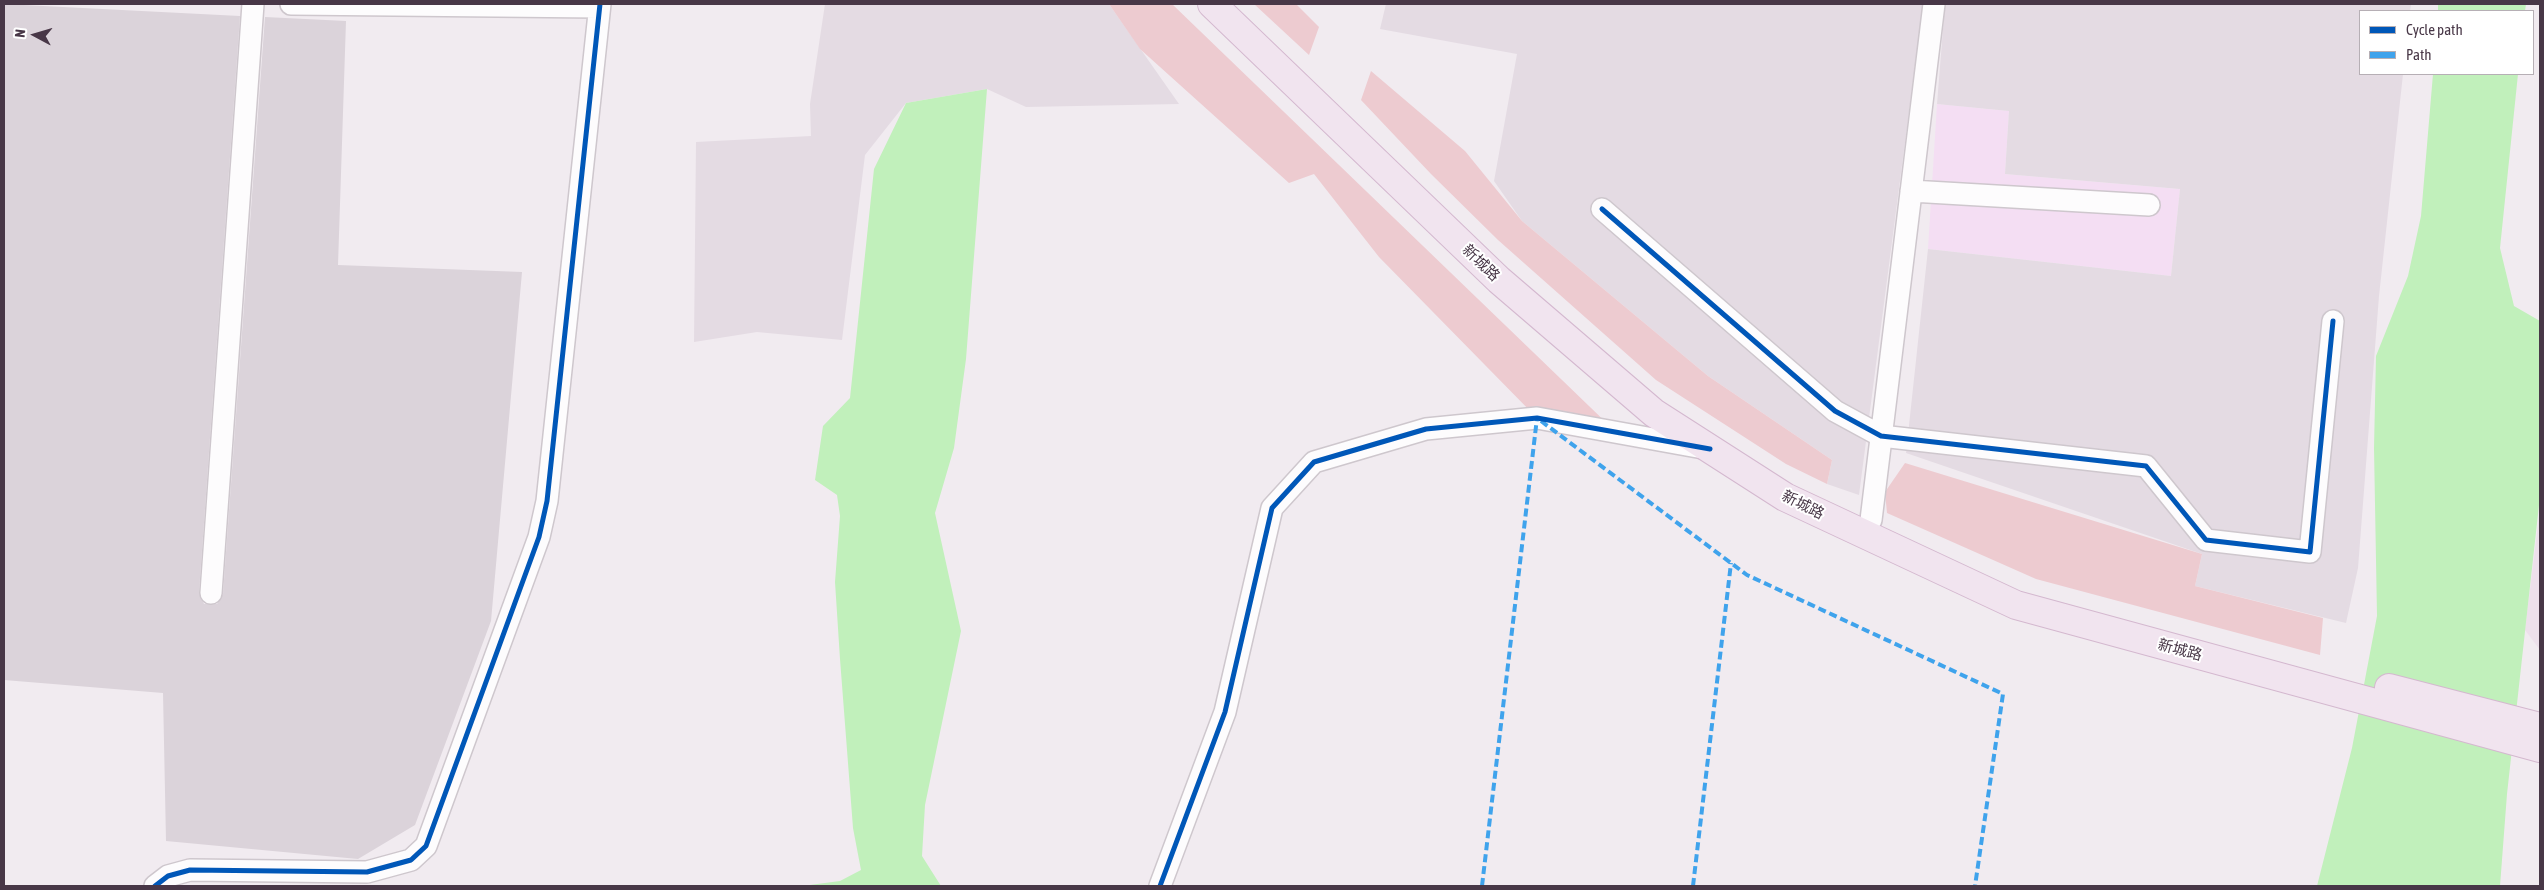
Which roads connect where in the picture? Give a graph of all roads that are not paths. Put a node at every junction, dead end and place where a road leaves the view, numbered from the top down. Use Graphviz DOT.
graph roads {
  1 [pos="253,4"];
  2 [pos="291,4"];
  3 [pos="1212,4"];
  4 [pos="1236,4"];
  5 [pos="1934,4"];
  6 [pos="599,5"];
  7 [pos="1911,191"];
  8 [pos="2149,205"];
  9 [pos="1602,210"];
  10 [pos="2333,321"];
  11 [pos="1881,436"];
  12 [pos="1710,449"];
  13 [pos="1871,520"];
  14 [pos="211,593"];
  15 [pos="2352,688"];
  16 [pos="2535,736"];
  17 [pos="156,886"];
  18 [pos="1160,886"];
  1 -- 14 [label="street"];
  2 -- 6 [label="street"];
  3 -- 12 [label="main road, 新城路"];
  4 -- 13 [label="main road, 新城路"];
  5 -- 7 [label="street"];
  6 -- 17 [label="street"];
  7 -- 8 [label="street"];
  7 -- 11 [label="street"];
  9 -- 11 [label="street"];
  10 -- 11 [label="street"];
  11 -- 13 [label="street"];
  12 -- 15 [label="main road, 新城路"];
  12 -- 18 [label="street"];
  13 -- 15 [label="main road, 新城路"];
  15 -- 16 [label="main road, 新城路"];
}
